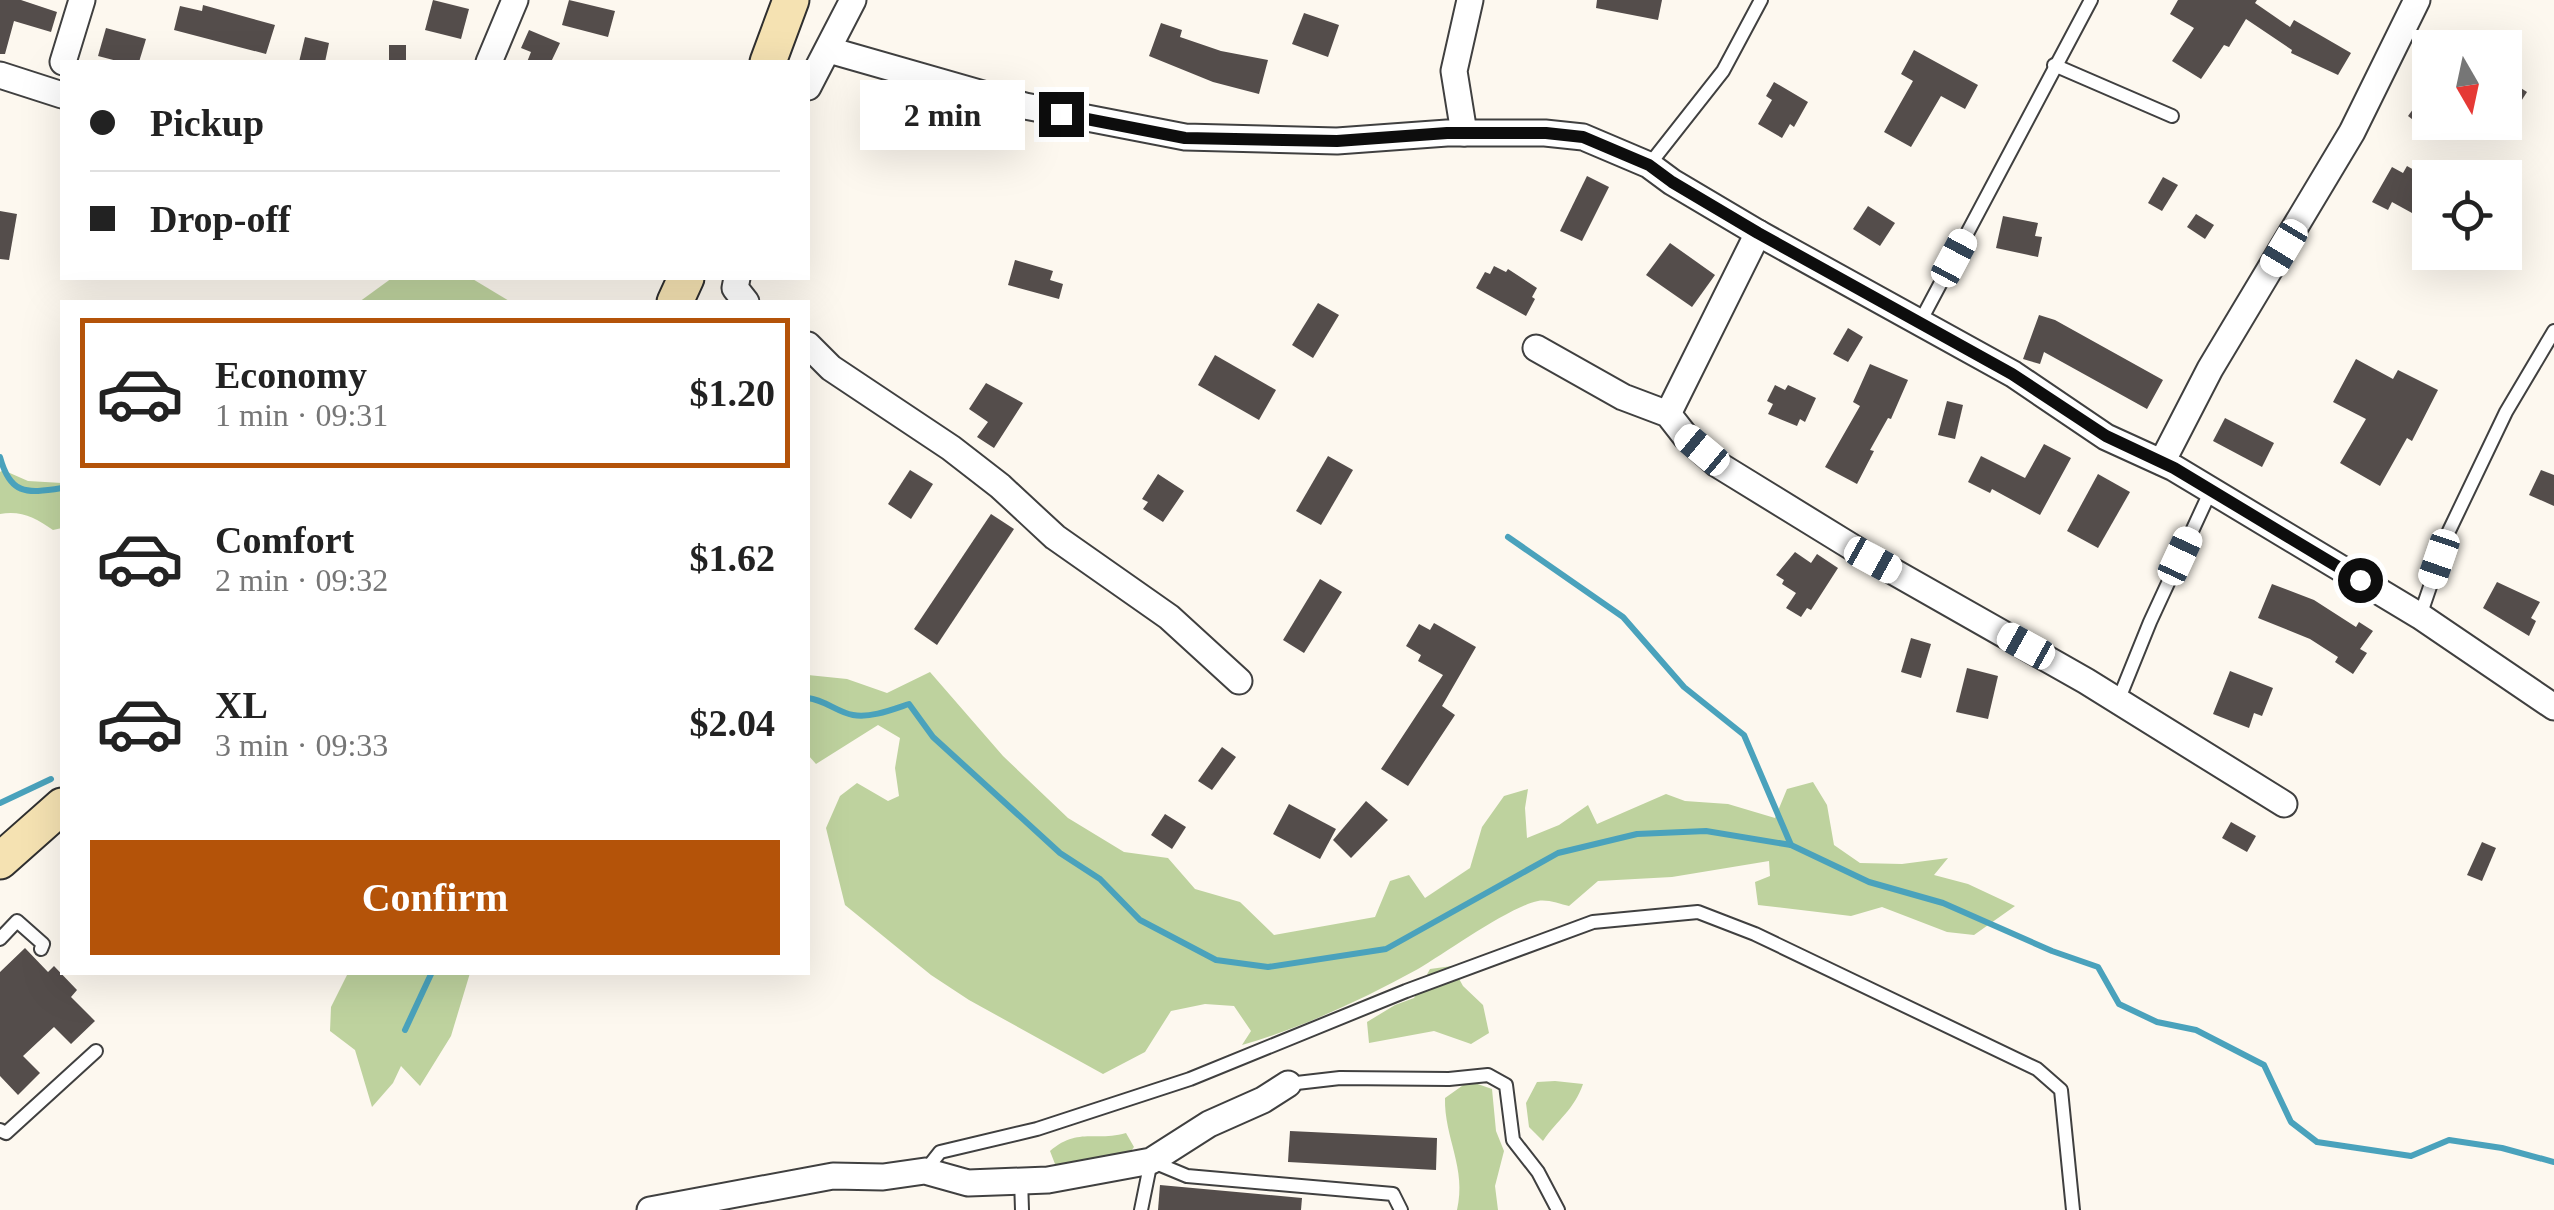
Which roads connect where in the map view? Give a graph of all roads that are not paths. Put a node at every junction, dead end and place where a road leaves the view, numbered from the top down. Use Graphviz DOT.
graph roads {
  1 [pos="82,0"];
  2 [pos="515,0"];
  3 [pos="790,0"];
  4 [pos="853,0"];
  5 [pos="1761,0"];
  6 [pos="2091,0"];
  7 [pos="2418,0"];
  8 [pos="1461,2"];
  9 [pos="829,50"];
  10 [pos="64,60"];
  11 [pos="490,60"];
  12 [pos="769,60"];
  13 [pos="2054,66"];
  14 [pos="0,75"];
  15 [pos="810,81"];
  16 [pos="58,94"];
  17 [pos="2172,116"];
  18 [pos="1464,133"];
  19 [pos="1649,165"];
  20 [pos="1758,233"];
  21 [pos="1920,322"];
  22 [pos="2554,331"];
  23 [pos="810,347"];
  24 [pos="1536,348"];
  25 [pos="1668,414"];
  26 [pos="2162,462"];
  27 [pos="2210,490"];
  28 [pos="2420,616"];
  29 [pos="1239,681"];
  30 [pos="2118,701"];
  31 [pos="2554,708"];
  32 [pos="2284,804"];
  33 [pos="60,808"];
  34 [pos="0,862"];
  35 [pos="0,940"];
  36 [pos="41,949"];
  37 [pos="96,1051"];
  38 [pos="1288,1084"];
  39 [pos="0,1130"];
  40 [pos="1150,1161"];
  41 [pos="925,1171"];
  42 [pos="1020,1180"];
  43 [pos="650,1210"];
  44 [pos="1022,1210"];
  45 [pos="1142,1210"];
  46 [pos="1402,1210"];
  47 [pos="1558,1210"];
  48 [pos="2072,1210"];
  1 -- 10 [label="street"];
  2 -- 11 [label="street"];
  3 -- 12 [label="main road"];
  4 -- 9 [label="street"];
  5 -- 19 [label="lane"];
  6 -- 13 [label="lane"];
  7 -- 26 [label="street"];
  8 -- 18 [label="street"];
  9 -- 15 [label="street"];
  9 -- 18 [label="street"];
  13 -- 17 [label="lane"];
  13 -- 21 [label="lane"];
  14 -- 16 [label="street"];
  18 -- 19 [label="street"];
  19 -- 20 [label="street"];
  20 -- 21 [label="street"];
  20 -- 25 [label="street"];
  21 -- 26 [label="street"];
  22 -- 28 [label="lane"];
  23 -- 29 [label="street"];
  24 -- 25 [label="street"];
  25 -- 30 [label="street"];
  26 -- 27 [label="street"];
  27 -- 28 [label="street"];
  27 -- 30 [label="lane"];
  28 -- 31 [label="street"];
  30 -- 32 [label="street"];
  33 -- 34 [label="main road"];
  35 -- 36 [label="lane"];
  37 -- 39 [label="lane"];
  38 -- 40 [label="street"];
  38 -- 47 [label="lane"];
  40 -- 42 [label="street"];
  40 -- 45 [label="lane"];
  40 -- 46 [label="lane"];
  41 -- 42 [label="street"];
  41 -- 43 [label="street"];
  41 -- 48 [label="lane"];
  42 -- 44 [label="lane"];
}
